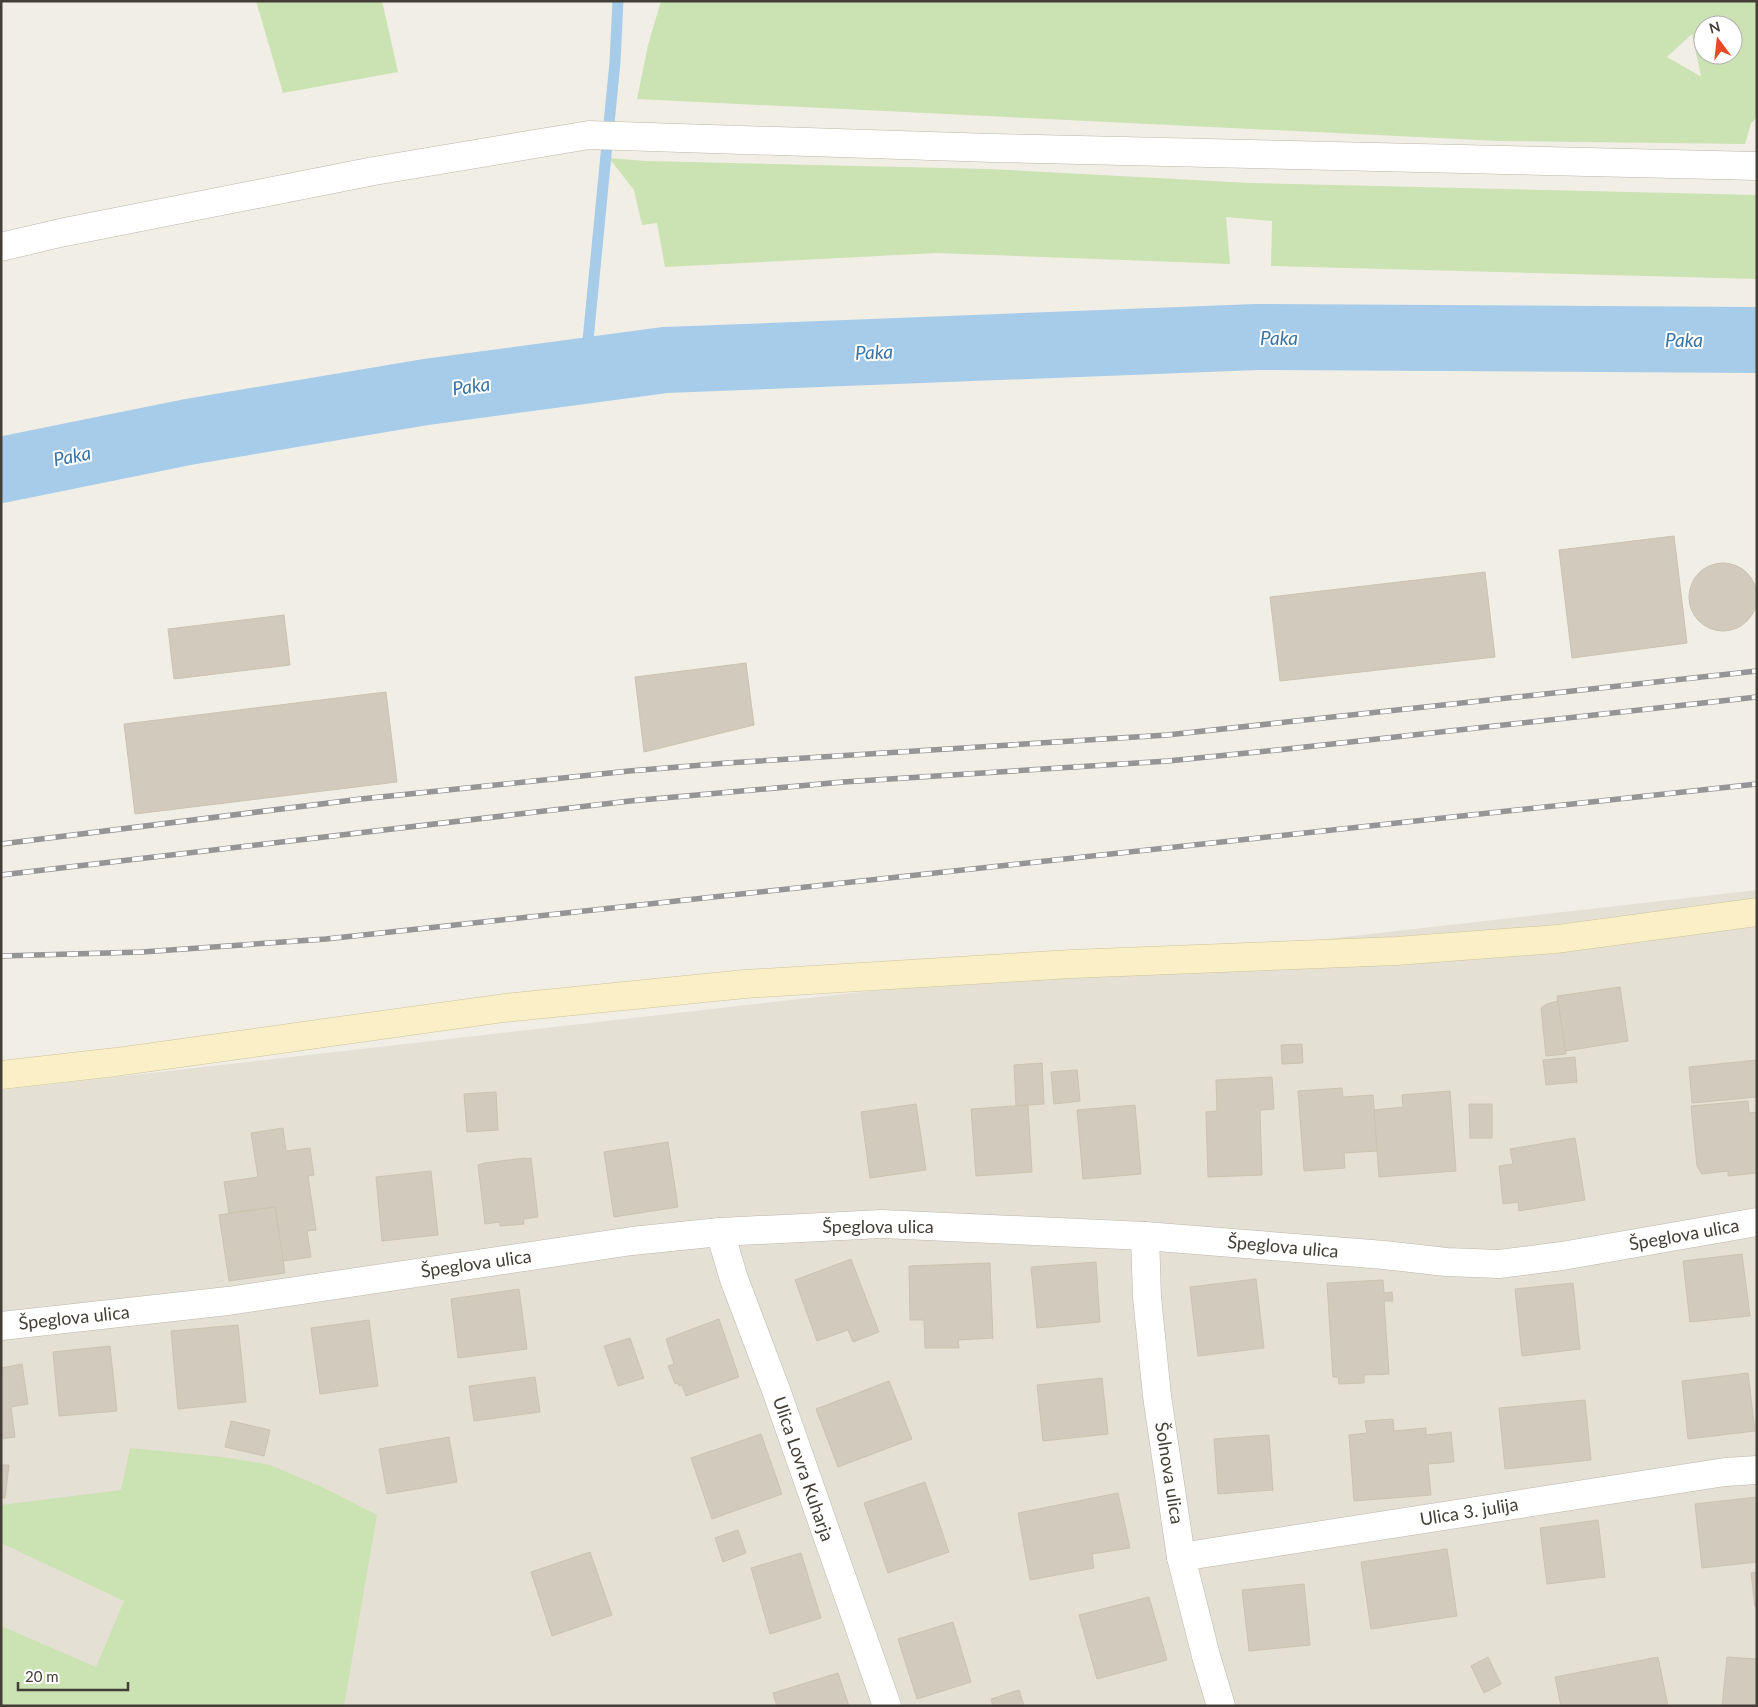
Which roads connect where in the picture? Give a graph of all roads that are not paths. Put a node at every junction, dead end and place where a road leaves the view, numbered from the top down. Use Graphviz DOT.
graph roads {
  1 [pos="1757,166"];
  2 [pos="1,247"];
  3 [pos="1757,912"];
  4 [pos="1,1075"];
  5 [pos="1757,1222"];
  6 [pos="720,1232"];
  7 [pos="1145,1236"];
  8 [pos="1,1326"];
  9 [pos="1757,1470"];
  10 [pos="1181,1557"];
  11 [pos="887,1706"];
  12 [pos="1221,1706"];
  1 -- 2 [label="street"];
  3 -- 4 [label="main road"];
  5 -- 7 [label="street, Špeglova ulica"];
  6 -- 7 [label="street, Špeglova ulica"];
  6 -- 8 [label="street, Špeglova ulica"];
  6 -- 11 [label="street, Ulica Lovra Kuharja"];
  7 -- 10 [label="street, Šolnova ulica"];
  9 -- 10 [label="street, Ulica 3. julija"];
  10 -- 12 [label="street, Šolnova ulica"];
}
